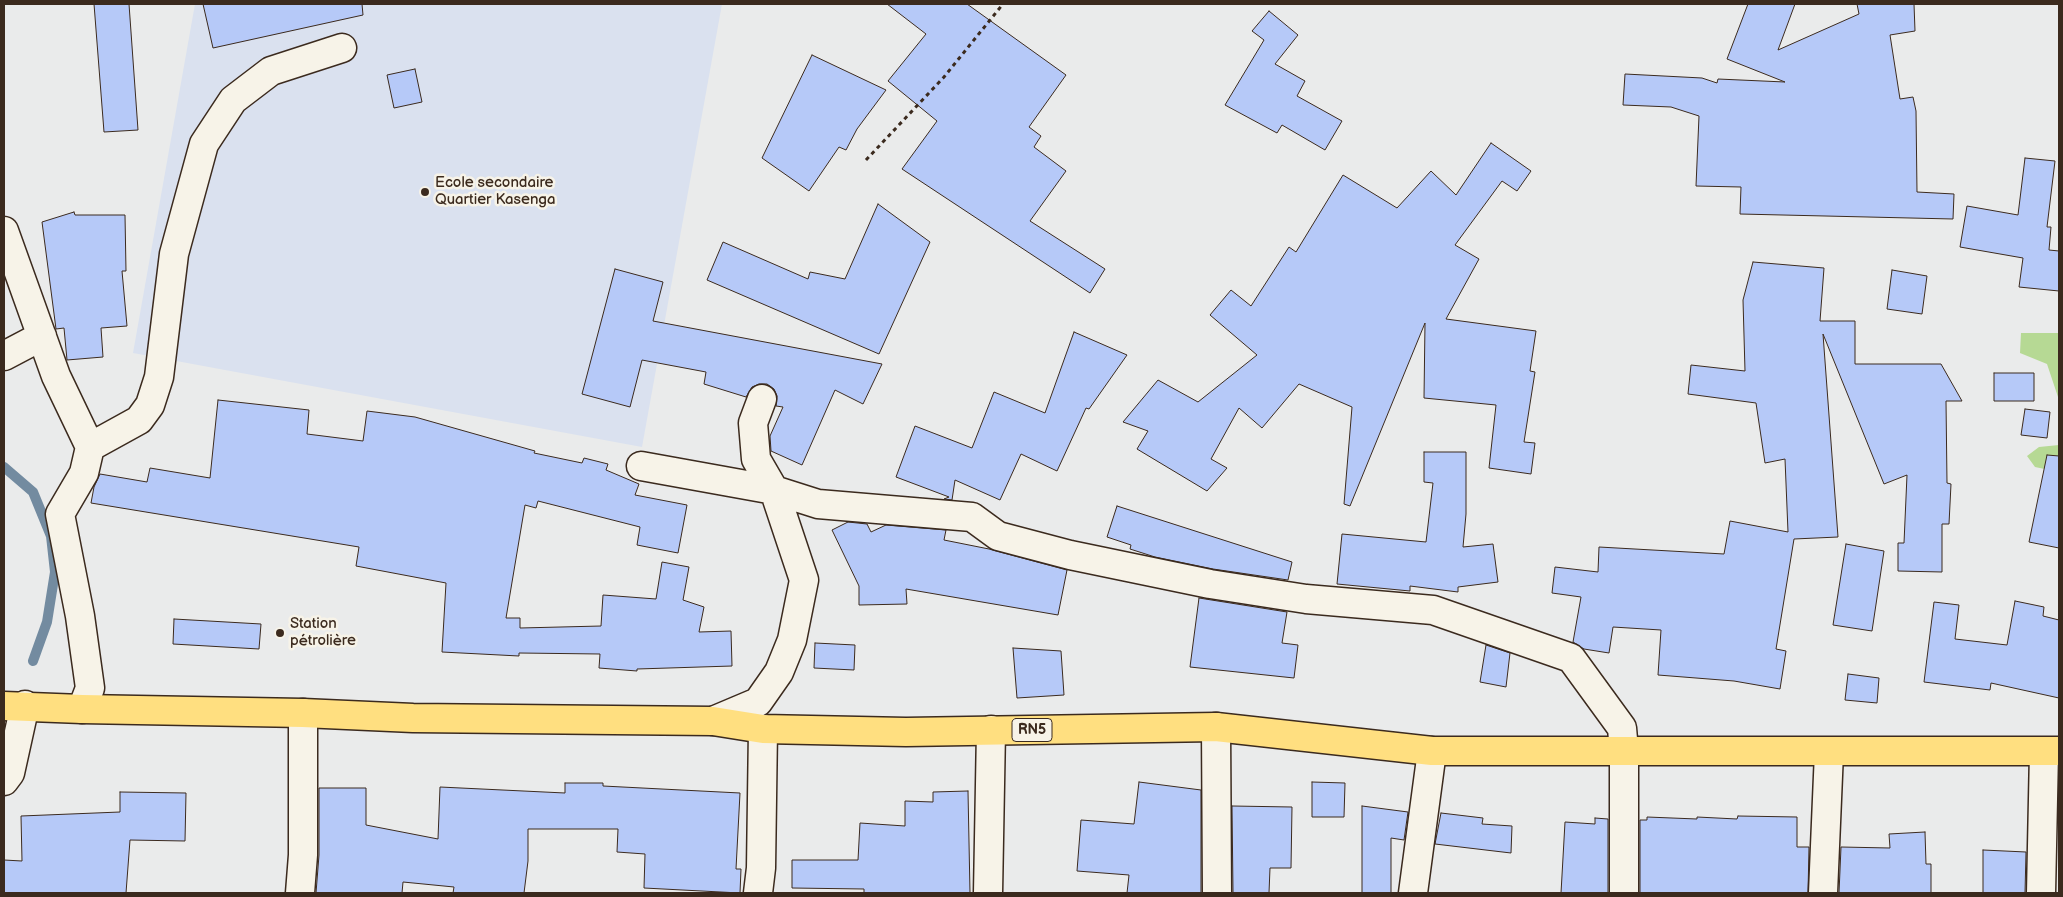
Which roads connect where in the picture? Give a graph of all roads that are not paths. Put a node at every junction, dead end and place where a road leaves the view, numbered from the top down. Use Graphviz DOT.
graph roads {
  1 [pos="342,48"];
  2 [pos="4,230"];
  3 [pos="42,336"];
  4 [pos="4,356"];
  5 [pos="762,399"];
  6 [pos="90,447"];
  7 [pos="641,466"];
  8 [pos="774,490"];
  9 [pos="14,706"];
  10 [pos="82,709"];
  11 [pos="303,712"];
  12 [pos="713,721"];
  13 [pos="1216,726"];
  14 [pos="763,729"];
  15 [pos="991,730"];
  16 [pos="1432,750"];
  17 [pos="1624,751"];
  18 [pos="1830,752"];
  19 [pos="2051,752"];
  20 [pos="4,781"];
  21 [pos="300,893"];
  22 [pos="758,893"];
  23 [pos="988,893"];
  24 [pos="1217,893"];
  25 [pos="1413,893"];
  26 [pos="1624,893"];
  27 [pos="1823,893"];
  28 [pos="2041,893"];
  1 -- 6 [label="street"];
  2 -- 3 [label="street"];
  3 -- 4 [label="street"];
  3 -- 6 [label="street"];
  5 -- 8 [label="street"];
  6 -- 10 [label="street"];
  7 -- 8 [label="street"];
  8 -- 12 [label="street"];
  8 -- 17 [label="street"];
  9 -- 10 [label="highway, RN5"];
  9 -- 20 [label="street"];
  10 -- 11 [label="highway, RN5"];
  11 -- 12 [label="highway, RN5"];
  11 -- 21 [label="street"];
  12 -- 14 [label="highway, RN5"];
  13 -- 15 [label="highway, RN5"];
  13 -- 16 [label="highway, RN5"];
  13 -- 24 [label="street"];
  14 -- 15 [label="highway, RN5"];
  14 -- 22 [label="street"];
  15 -- 23 [label="street"];
  16 -- 17 [label="highway, RN5"];
  16 -- 25 [label="street"];
  17 -- 18 [label="highway, RN5"];
  17 -- 26 [label="street"];
  18 -- 19 [label="highway, RN5"];
  18 -- 27 [label="street"];
  19 -- 28 [label="street"];
}
